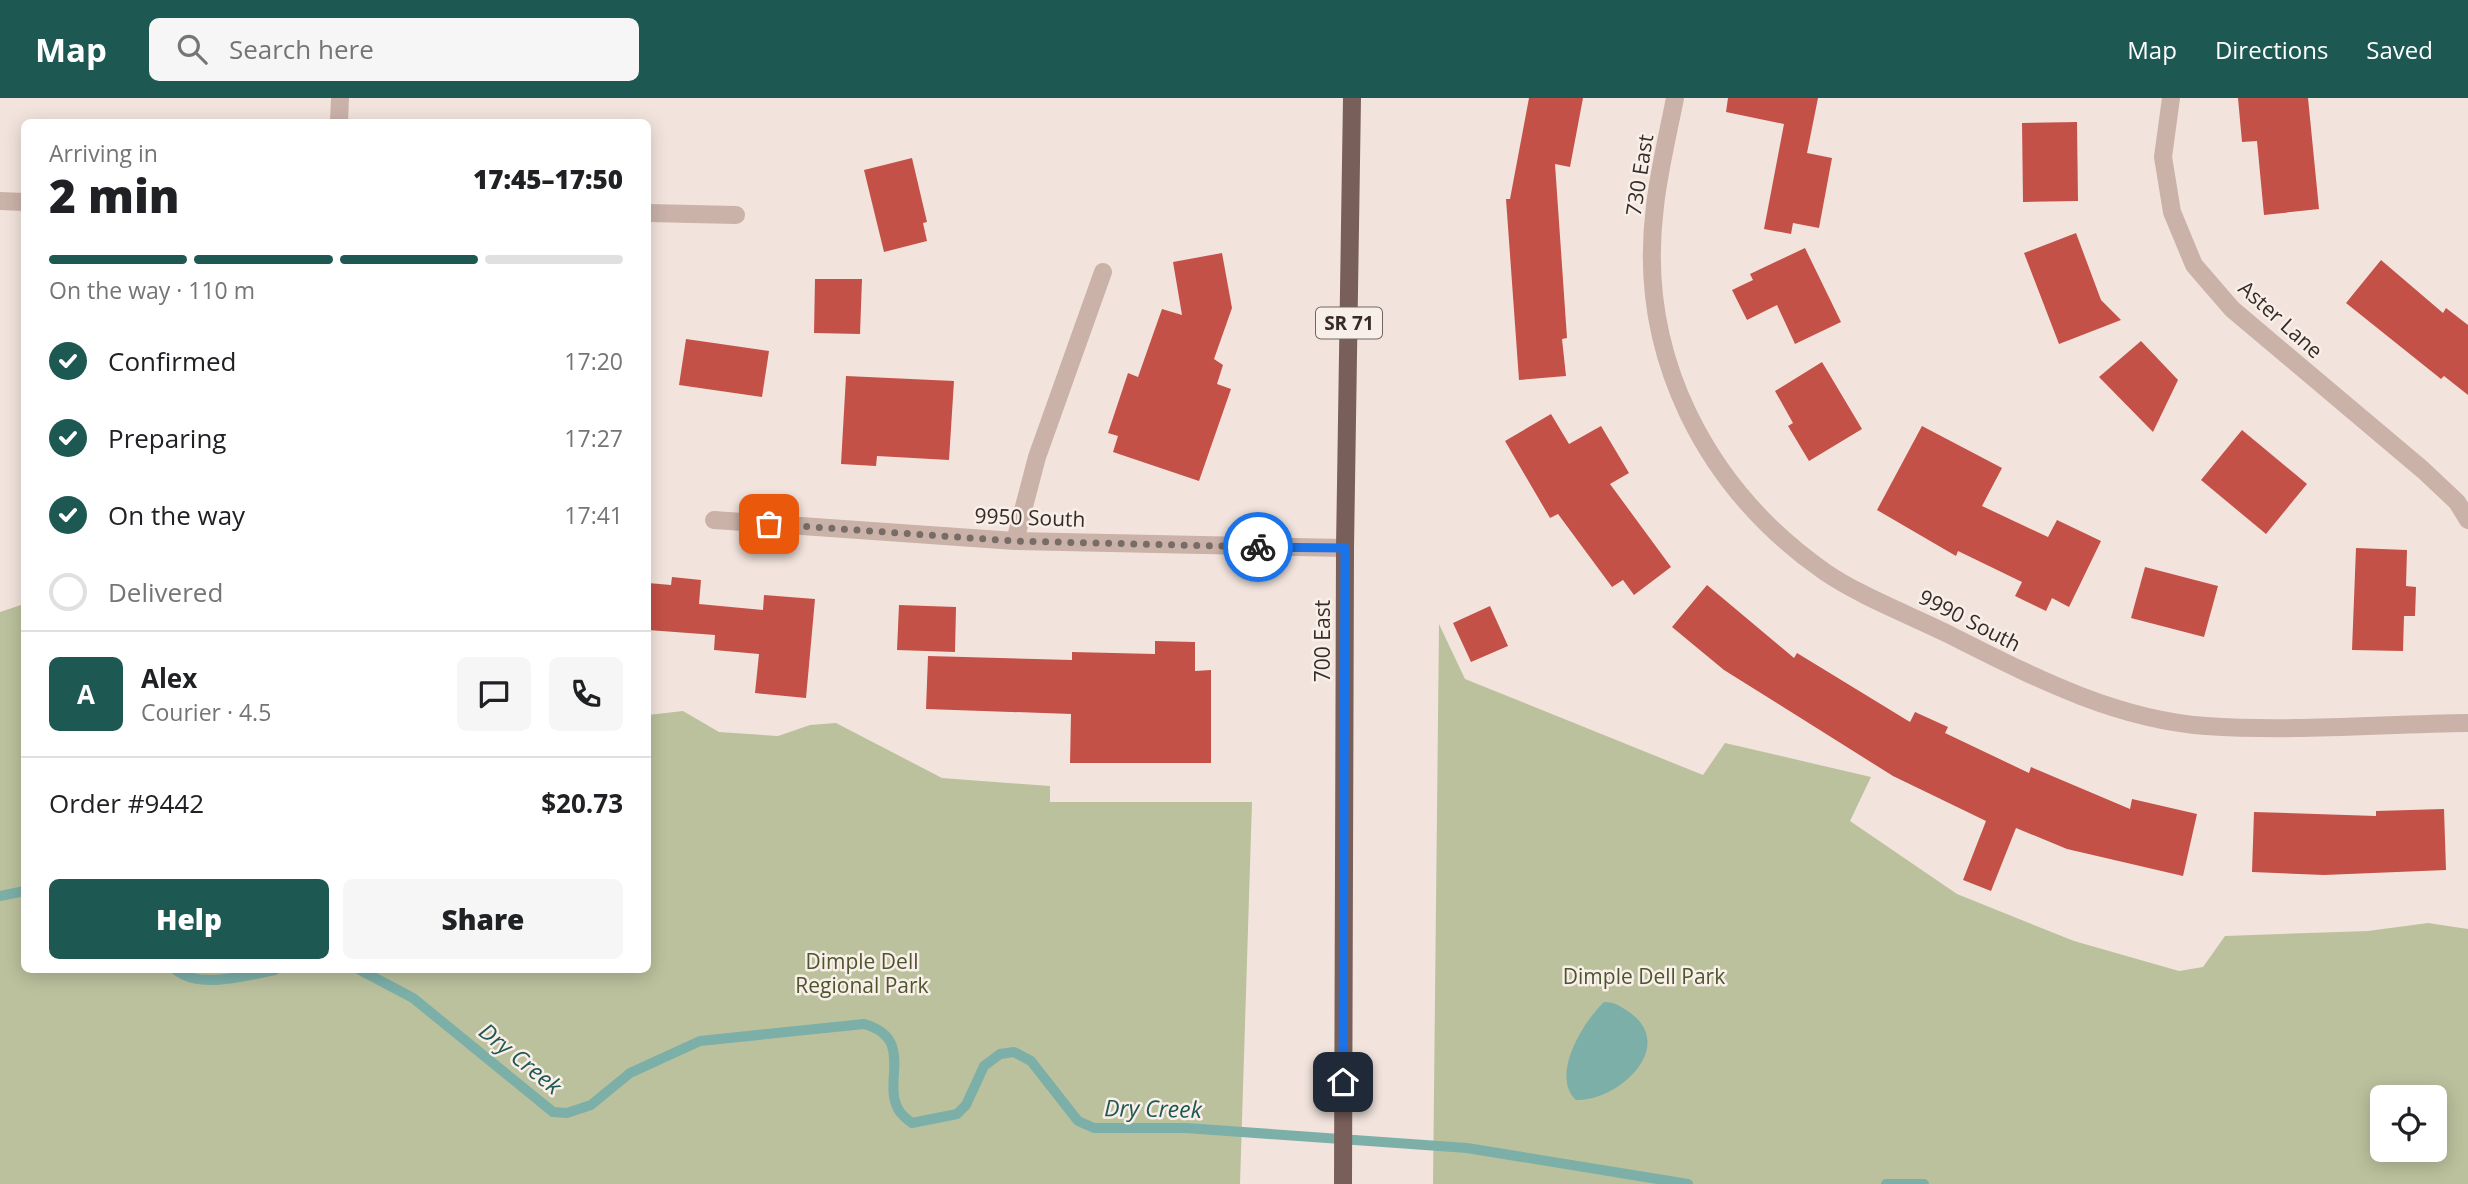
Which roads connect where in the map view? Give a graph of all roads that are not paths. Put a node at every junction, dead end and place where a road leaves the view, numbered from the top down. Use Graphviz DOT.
graph roads {
  1 [pos="340,98"];
  2 [pos="1352,98"];
  3 [pos="1675,98"];
  4 [pos="2171,98"];
  5 [pos="339,119"];
  6 [pos="0,201"];
  7 [pos="21,202"];
  8 [pos="651,213"];
  9 [pos="736,215"];
  10 [pos="1652,258"];
  11 [pos="1103,272"];
  12 [pos="714,520"];
  13 [pos="2468,520"];
  14 [pos="1015,541"];
  15 [pos="1345,548"];
  16 [pos="2468,723"];
  17 [pos="1343,1184"];
  1 -- 5 [label="street"];
  2 -- 15 [label="main road, 700 East / SR 71"];
  3 -- 10 [label="street, 730 East"];
  4 -- 13 [label="street, Aster Lane"];
  6 -- 7 [label="street"];
  8 -- 9 [label="street"];
  10 -- 16 [label="street, 9990 South"];
  11 -- 14 [label="street"];
  12 -- 14 [label="street, 9950 South"];
  14 -- 15 [label="street, 9950 South"];
  15 -- 17 [label="main road, 700 East / SR 71"];
}
